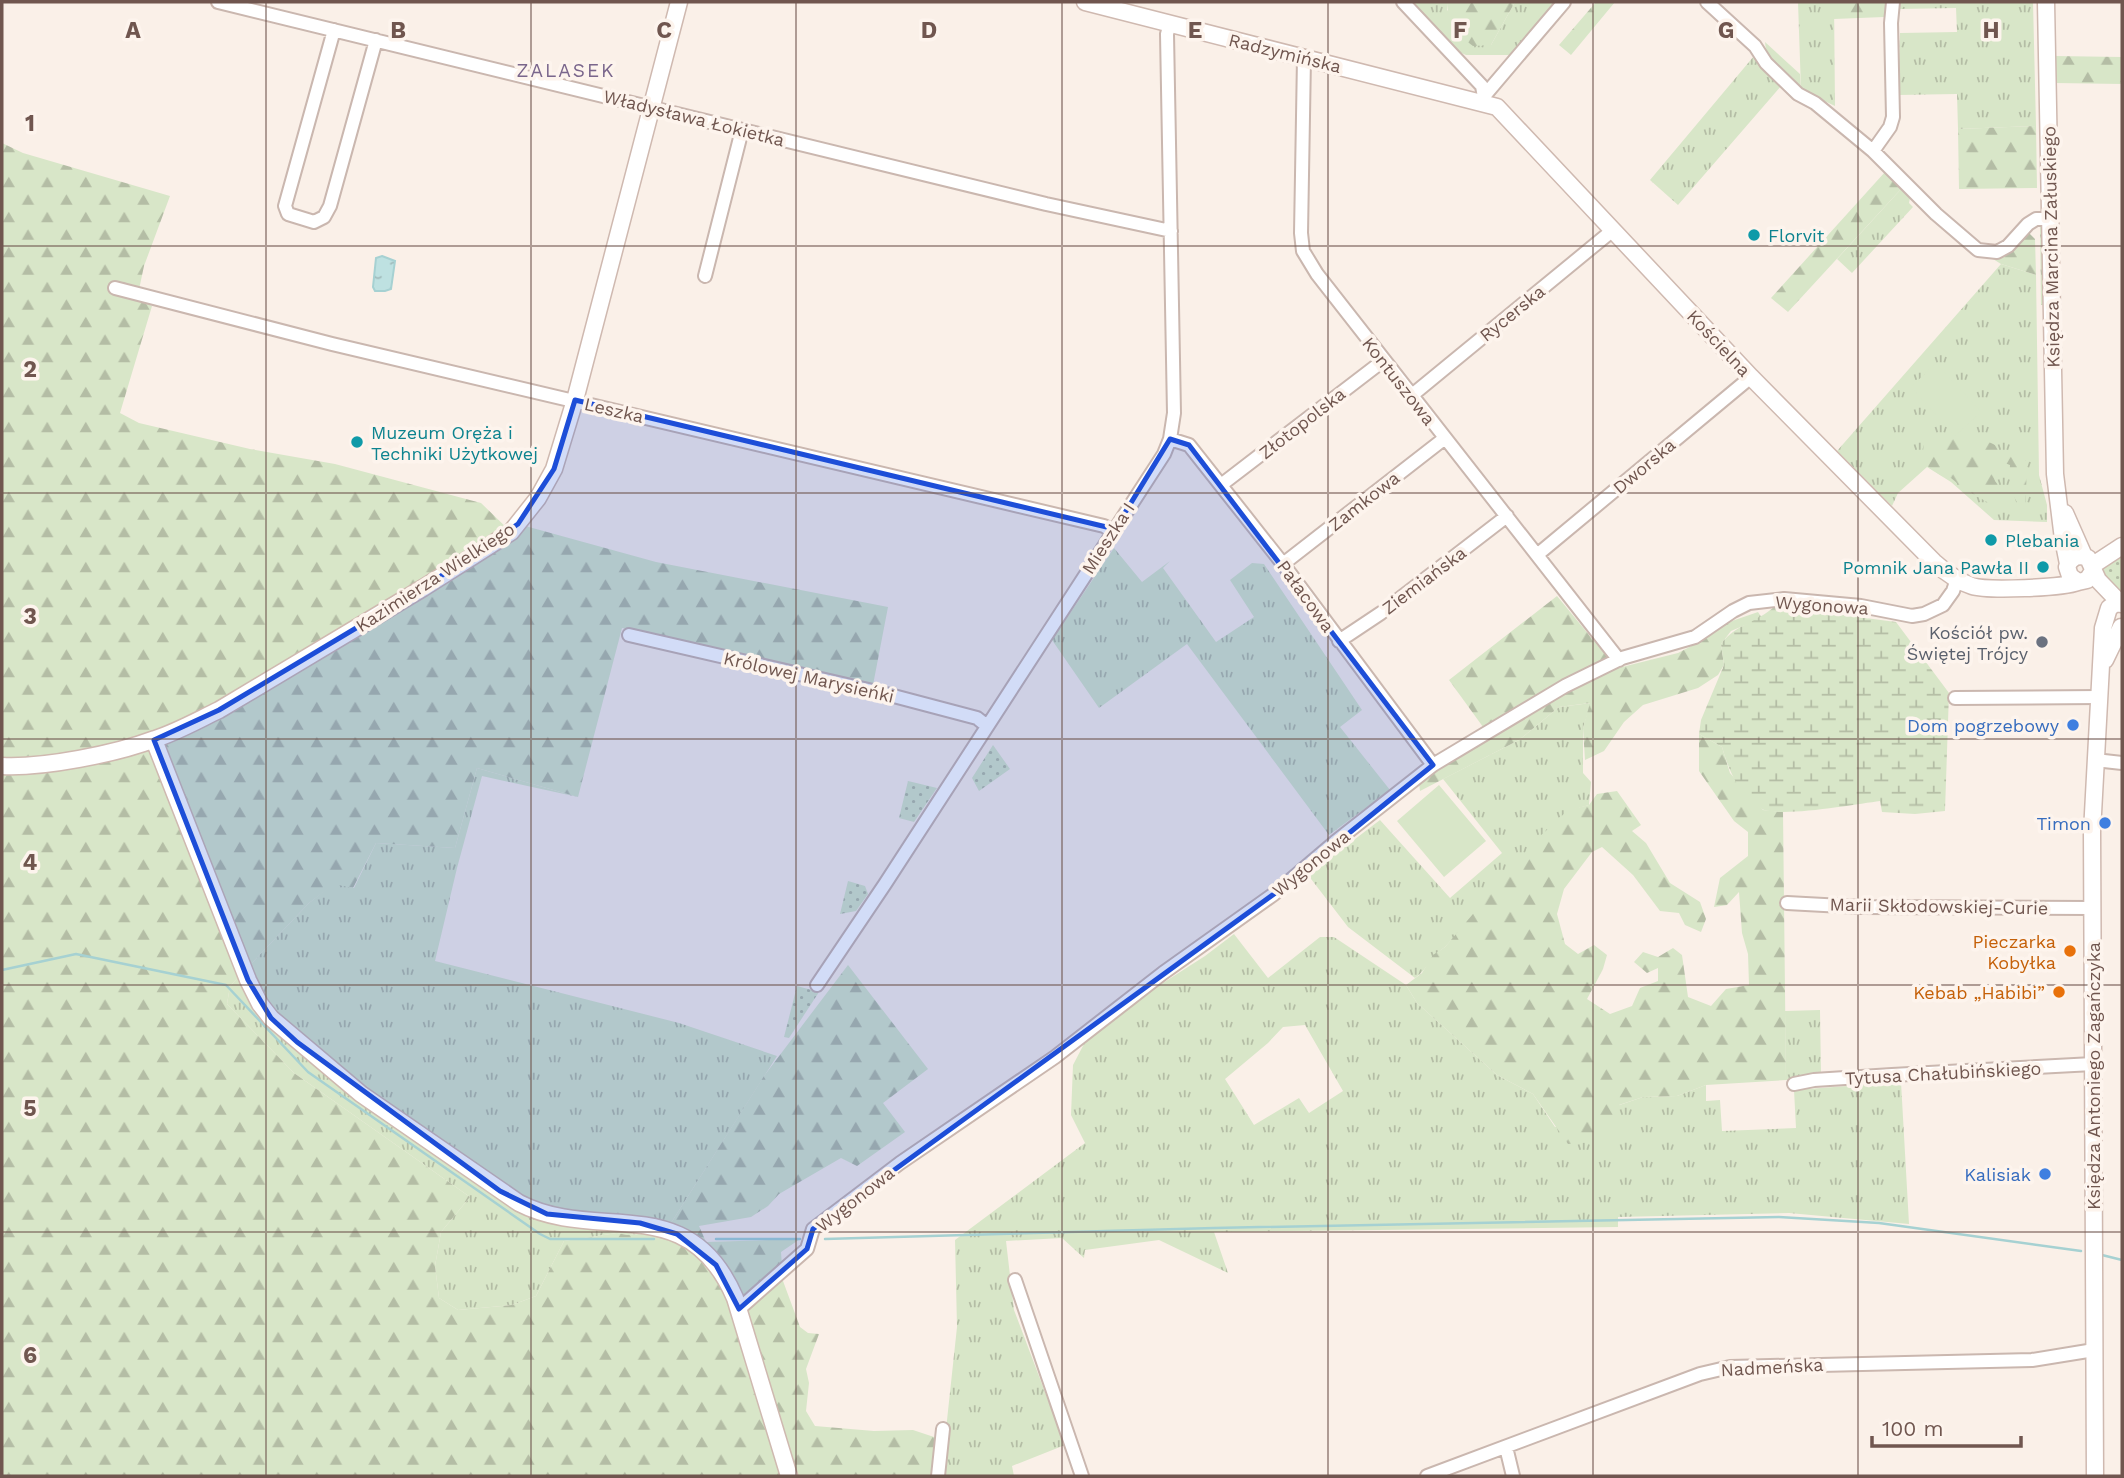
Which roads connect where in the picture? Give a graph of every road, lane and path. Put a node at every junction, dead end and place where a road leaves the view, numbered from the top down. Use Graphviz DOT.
graph roads {
  1 [pos="218,2"];
  2 [pos="680,2"];
  3 [pos="1085,2"];
  4 [pos="1404,2"];
  5 [pos="1564,2"];
  6 [pos="1893,2"];
  7 [pos="2046,2"];
  8 [pos="1712,3"];
  9 [pos="1170,23"];
  10 [pos="334,30"];
  11 [pos="376,40"];
  12 [pos="1304,58"];
  13 [pos="1485,99"];
  14 [pos="651,108"];
  15 [pos="742,130"];
  16 [pos="1872,151"];
  17 [pos="2050,219"];
  18 [pos="1613,230"];
  19 [pos="1171,231"];
  20 [pos="705,276"];
  21 [pos="115,288"];
  22 [pos="1384,360"];
  23 [pos="1751,377"];
  24 [pos="1411,396"];
  25 [pos="575,400"];
  26 [pos="1445,438"];
  27 [pos="1170,439"];
  28 [pos="1221,485"];
  29 [pos="2056,492"];
  30 [pos="1507,516"];
  31 [pos="1113,532"];
  32 [pos="2119,547"];
  33 [pos="1537,555"];
  34 [pos="1283,564"];
  35 [pos="2068,565"];
  36 [pos="2086,569"];
  37 [pos="1955,585"];
  38 [pos="2117,615"];
  39 [pos="629,635"];
  40 [pos="1339,641"];
  41 [pos="1619,660"];
  42 [pos="2100,697"];
  43 [pos="1955,698"];
  44 [pos="987,726"];
  45 [pos="155,740"];
  46 [pos="2095,760"];
  47 [pos="2122,763"];
  48 [pos="1433,765"];
  49 [pos="2,766"];
  50 [pos="1787,903"];
  51 [pos="2092,908"];
  52 [pos="817,985"];
  53 [pos="2093,1065"];
  54 [pos="1794,1084"];
  55 [pos="1015,1279"];
  56 [pos="739,1308"];
  57 [pos="2094,1350"];
  58 [pos="943,1429"];
  59 [pos="1506,1447"];
  60 [pos="789,1476"];
  61 [pos="937,1476"];
  62 [pos="1082,1476"];
  63 [pos="1427,1476"];
  64 [pos="1513,1476"];
  65 [pos="2095,1476"];
  1 -- 10 [label="street, Władysława Łokietka"];
  2 -- 14 [label="street, Kazimierza Wielkiego"];
  3 -- 9 [label="street, Radzymińska"];
  4 -- 13 [label="street"];
  5 -- 13 [label="street"];
  6 -- 16 [label="street"];
  7 -- 17 [label="street, Księdza Marcina Załuskiego"];
  8 -- 16 [label="street"];
  9 -- 12 [label="street, Radzymińska"];
  9 -- 19 [label="street, Mieszka I"];
  10 -- 11 [label="street, Władysława Łokietka"];
  10 -- 11 [label="street"];
  11 -- 14 [label="street, Władysława Łokietka"];
  12 -- 13 [label="street, Radzymińska"];
  12 -- 22 [label="street, Kontuszowa"];
  13 -- 18 [label="street, Kościelna"];
  14 -- 15 [label="street, Władysława Łokietka"];
  14 -- 25 [label="street, Kazimierza Wielkiego"];
  15 -- 19 [label="street, Władysława Łokietka"];
  15 -- 20 [label="street"];
  16 -- 17 [label="street"];
  17 -- 29 [label="street, Księdza Marcina Załuskiego"];
  18 -- 23 [label="street, Kościelna"];
  18 -- 24 [label="street, Rycerska"];
  19 -- 27 [label="street, Mieszka I"];
  21 -- 25 [label="street, Leszka"];
  22 -- 24 [label="street, Kontuszowa"];
  22 -- 28 [label="street, Złotopolska"];
  23 -- 33 [label="street, Dworska"];
  23 -- 37 [label="street, Kościelna"];
  24 -- 26 [label="street, Kontuszowa"];
  25 -- 31 [label="street, Leszka"];
  25 -- 45 [label="street, Kazimierza Wielkiego"];
  26 -- 30 [label="street, Kontuszowa"];
  26 -- 34 [label="street, Zamkowa"];
  27 -- 28 [label="street, Pałacowa"];
  27 -- 31 [label="street, Mieszka I"];
  28 -- 34 [label="street, Pałacowa"];
  29 -- 35 [label="street, Księdza Marcina Załuskiego"];
  29 -- 36 [label="street, Księdza Marcina Załuskiego"];
  30 -- 33 [label="street, Kontuszowa"];
  30 -- 40 [label="street, Ziemiańska"];
  31 -- 44 [label="street, Mieszka I"];
  32 -- 36 [label="street"];
  33 -- 41 [label="street, Kontuszowa"];
  34 -- 40 [label="street, Pałacowa"];
  35 -- 36 [label="street"];
  35 -- 37 [label="street"];
  36 -- 37 [label="street, Kościelna"];
  36 -- 38 [label="street, Księdza Marcina Załuskiego"];
  37 -- 41 [label="street, Wygonowa"];
  38 -- 42 [label="street, Księdza Antoniego Zagańczyka"];
  39 -- 44 [label="street, Królowej Marysieńki"];
  40 -- 48 [label="street, Pałacowa"];
  41 -- 48 [label="street, Wygonowa"];
  42 -- 43 [label="street"];
  42 -- 46 [label="street, Księdza Antoniego Zagańczyka"];
  44 -- 52 [label="street, Mieszka I"];
  45 -- 49 [label="street, Kazimierza Wielkiego"];
  45 -- 56 [label="street"];
  46 -- 47 [label="street"];
  46 -- 51 [label="street, Księdza Antoniego Zagańczyka"];
  48 -- 56 [label="street, Wygonowa"];
  50 -- 51 [label="street, Marii Skłodowskiej-Curie"];
  51 -- 53 [label="street, Księdza Antoniego Zagańczyka"];
  53 -- 54 [label="street, Tytusa Chałubińskiego"];
  53 -- 57 [label="street, Księdza Antoniego Zagańczyka"];
  55 -- 62 [label="street"];
  56 -- 60 [label="street"];
  57 -- 59 [label="street, Nadmeńska"];
  57 -- 65 [label="street, Księdza Antoniego Zagańczyka"];
  58 -- 61 [label="street"];
  59 -- 63 [label="street, Nadmeńska"];
  59 -- 64 [label="street"];
}
